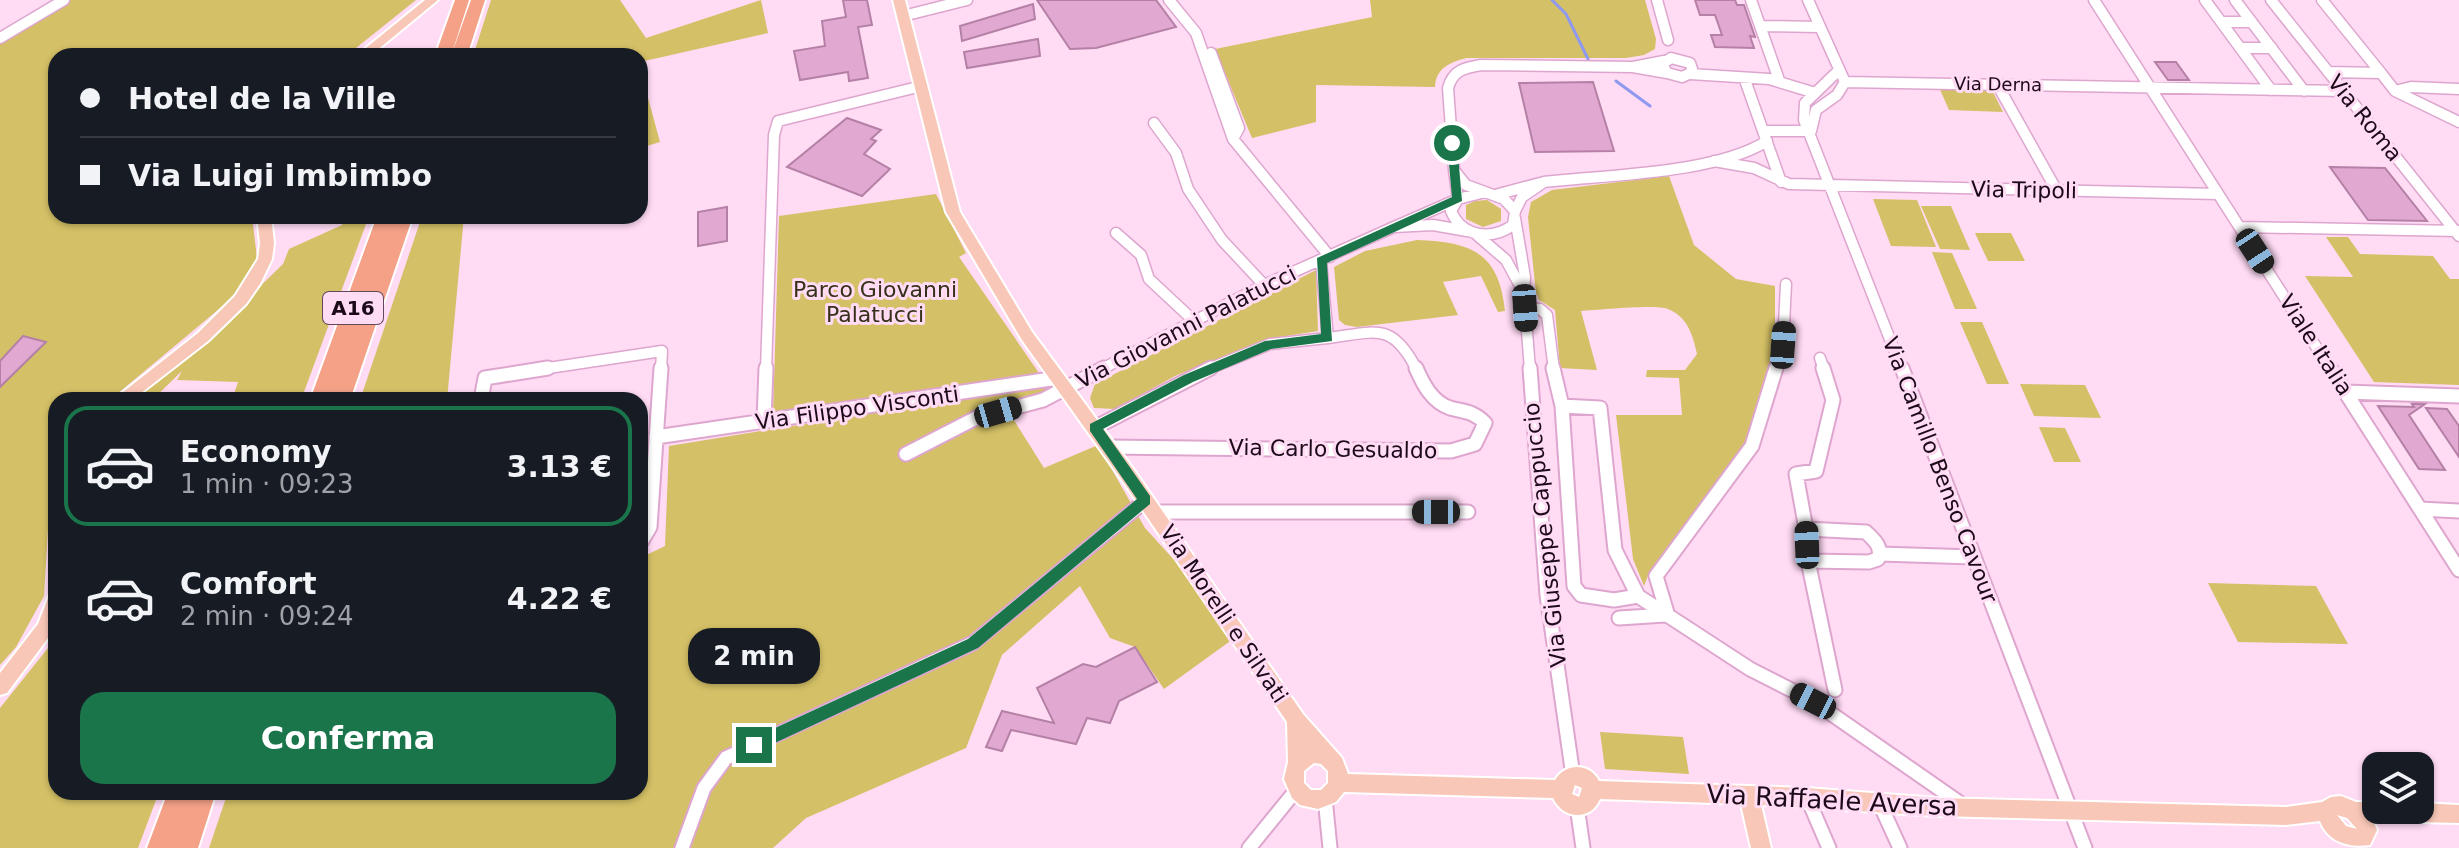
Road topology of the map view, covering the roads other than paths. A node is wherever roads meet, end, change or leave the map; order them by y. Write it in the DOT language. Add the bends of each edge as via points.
graph roads {
  1 [pos="64,0"];
  2 [pos="432,0"];
  3 [pos="462,0"];
  4 [pos="478,0"];
  5 [pos="899,0"];
  6 [pos="967,0"];
  7 [pos="1169,0"];
  8 [pos="1657,0"];
  9 [pos="1751,0"];
  10 [pos="1808,0"];
  11 [pos="2094,0"];
  12 [pos="2205,0"];
  13 [pos="2235,0"];
  14 [pos="2271,0"];
  15 [pos="2322,0"];
  16 [pos="903,16"];
  17 [pos="2221,22"];
  18 [pos="2252,22"];
  19 [pos="1761,26"];
  20 [pos="1819,27"];
  21 [pos="0,38"];
  22 [pos="1668,40"];
  23 [pos="372,48"];
  24 [pos="446,48"];
  25 [pos="462,48"];
  26 [pos="2240,48"];
  27 [pos="2272,48"];
  28 [pos="1209,50"];
  29 [pos="1681,59"];
  30 [pos="1665,60"];
  31 [pos="1633,67"];
  32 [pos="1838,71"];
  33 [pos="2328,72"];
  34 [pos="1667,73"];
  35 [pos="2381,73"];
  36 [pos="1690,74"];
  37 [pos="1745,80"];
  38 [pos="1779,80"];
  39 [pos="1845,82"];
  40 [pos="1997,84"];
  41 [pos="922,86"];
  42 [pos="2150,88"];
  43 [pos="2459,89"];
  44 [pos="2271,90"];
  45 [pos="2304,91"];
  46 [pos="2344,91"];
  47 [pos="2395,91"];
  48 [pos="1814,96"];
  49 [pos="1834,96"];
  50 [pos="2459,122"];
  51 [pos="1154,123"];
  52 [pos="1811,131"];
  53 [pos="1766,136"];
  54 [pos="1233,139"];
  55 [pos="1750,153"];
  56 [pos="1714,161"];
  57 [pos="1754,168"];
  58 [pos="1454,170"];
  59 [pos="1544,182"];
  60 [pos="1781,182"];
  61 [pos="1830,185"];
  62 [pos="2057,191"];
  63 [pos="1490,194"];
  64 [pos="2218,194"];
  65 [pos="1458,199"];
  66 [pos="1515,214"];
  67 [pos="264,224"];
  68 [pos="383,224"];
  69 [pos="401,224"];
  70 [pos="1394,227"];
  71 [pos="2240,227"];
  72 [pos="2458,232"];
  73 [pos="1116,233"];
  74 [pos="1472,233"];
  75 [pos="1326,259"];
  76 [pos="1786,284"];
  77 [pos="1264,285"];
  78 [pos="1524,293"];
  79 [pos="1525,308"];
  80 [pos="1193,320"];
  81 [pos="1328,338"];
  82 [pos="1820,358"];
  83 [pos="1061,383"];
  84 [pos="131,392"];
  85 [pos="323,392"];
  86 [pos="343,392"];
  87 [pos="482,392"];
  88 [pos="2346,392"];
  89 [pos="2459,396"];
  90 [pos="1562,406"];
  91 [pos="764,421"];
  92 [pos="1094,428"];
  93 [pos="656,437"];
  94 [pos="1108,447"];
  95 [pos="906,454"];
  96 [pos="1150,506"];
  97 [pos="2420,509"];
  98 [pos="2459,511"];
  99 [pos="1468,512"];
  100 [pos="1806,529"];
  101 [pos="648,530"];
  102 [pos="1880,554"];
  103 [pos="1973,557"];
  104 [pos="1808,561"];
  105 [pos="2459,570"];
  106 [pos="1638,596"];
  107 [pos="1668,616"];
  108 [pos="1619,618"];
  109 [pos="48,620"];
  110 [pos="0,687"];
  111 [pos="1835,690"];
  112 [pos="1296,720"];
  113 [pos="1330,760"];
  114 [pos="1298,762"];
  115 [pos="1567,782"];
  116 [pos="1297,789"];
  117 [pos="1593,790"];
  118 [pos="1332,791"];
  119 [pos="1749,796"];
  120 [pos="1807,797"];
  121 [pos="177,800"];
  122 [pos="201,800"];
  123 [pos="1879,802"];
  124 [pos="1577,806"];
  125 [pos="1967,808"];
  126 [pos="2070,808"];
  127 [pos="2434,813"];
  128 [pos="2459,814"];
  129 [pos="2352,830"];
  130 [pos="160,848"];
  131 [pos="185,848"];
  132 [pos="682,848"];
  133 [pos="1249,848"];
  134 [pos="1330,848"];
  135 [pos="1583,848"];
  136 [pos="1761,848"];
  137 [pos="1829,848"];
  138 [pos="1900,848"];
  139 [pos="2085,848"];
  1 -- 21 [label="street"];
  2 -- 23 [label="main road"];
  3 -- 24 [label="highway"];
  4 -- 25 [label="highway"];
  5 -- 16 [label="main road, Via Morelli e Silvati"];
  6 -- 16 [label="street"];
  7 -- 54 [label="street" via="1196,33"];
  8 -- 22 [label="street"];
  9 -- 19 [label="street"];
  10 -- 20 [label="street"];
  11 -- 42 [label="street, Viale Italia"];
  12 -- 17 [label="street"];
  13 -- 18 [label="street"];
  14 -- 33 [label="street, Via Roma"];
  15 -- 35 [label="street"];
  16 -- 41 [label="main road, Via Morelli e Silvati"];
  17 -- 18 [label="street"];
  17 -- 26 [label="street"];
  18 -- 27 [label="street"];
  19 -- 20 [label="street"];
  19 -- 38 [label="street"];
  20 -- 32 [label="street"];
  22 -- 29 [label="street"];
  22 -- 30 [label="street"];
  26 -- 27 [label="street"];
  26 -- 44 [label="street"];
  27 -- 45 [label="street"];
  28 -- 54 [label="street" via="1239,128"];
  29 -- 30 [label="street"];
  29 -- 36 [label="street" via="1692,66"];
  30 -- 31 [label="street"];
  30 -- 34 [label="street" via="1662,67"];
  31 -- 34 [label="street"];
  31 -- 58 [label="street" via="1462,68 1448,88"];
  32 -- 39 [label="street"];
  32 -- 48 [label="street"];
  33 -- 35 [label="street"];
  33 -- 46 [label="street, Via Roma"];
  34 -- 36 [label="street"];
  35 -- 47 [label="street"];
  36 -- 37 [label="street"];
  37 -- 38 [label="street"];
  37 -- 53 [label="street"];
  38 -- 48 [label="street" via="1798,84"];
  39 -- 40 [label="street, Via Derna"];
  39 -- 49 [label="street"];
  40 -- 42 [label="street, Via Derna"];
  40 -- 62 [label="street"];
  41 -- 83 [label="main road, Via Morelli e Silvati" via="953,212"];
  41 -- 91 [label="street" via="778,121"];
  42 -- 44 [label="street, Via Derna"];
  42 -- 64 [label="street, Viale Italia"];
  43 -- 47 [label="street"];
  44 -- 45 [label="street, Via Derna"];
  45 -- 46 [label="street, Via Derna"];
  46 -- 72 [label="street, Via Roma"];
  47 -- 50 [label="street"];
  48 -- 49 [label="street"];
  48 -- 49 [label="street"];
  48 -- 52 [label="street, Via Camillo Benso Cavour" via="1802,109"];
  51 -- 77 [label="street" via="1222,240"];
  52 -- 53 [label="street"];
  52 -- 61 [label="street, Via Camillo Benso Cavour"];
  53 -- 55 [label="street"];
  53 -- 60 [label="street"];
  54 -- 75 [label="street"];
  55 -- 56 [label="street"];
  55 -- 57 [label="street" via="1767,163"];
  56 -- 57 [label="street"];
  56 -- 59 [label="street"];
  57 -- 60 [label="street"];
  58 -- 63 [label="street" via="1466,185"];
  58 -- 65 [label="street"];
  59 -- 63 [label="street"];
  59 -- 66 [label="street" via="1522,197"];
  60 -- 61 [label="street"];
  61 -- 62 [label="street, Via Tripoli"];
  61 -- 103 [label="street, Via Camillo Benso Cavour"];
  62 -- 64 [label="street, Via Tripoli"];
  63 -- 65 [label="street"];
  63 -- 66 [label="street" via="1511,204"];
  64 -- 71 [label="street, Viale Italia"];
  65 -- 70 [label="street, Via Giovanni Palatucci"];
  65 -- 74 [label="street" via="1453,219"];
  66 -- 74 [label="street" via="1513,225 1498,234"];
  66 -- 78 [label="street, Via Giuseppe Cappuccio"];
  67 -- 84 [label="main road" via="266,257 251,287 213,327"];
  68 -- 85 [label="highway, A16"];
  69 -- 86 [label="highway, A16"];
  70 -- 74 [label="street, Via Giovanni Palatucci" via="1433,225"];
  70 -- 75 [label="street, Via Giovanni Palatucci"];
  71 -- 72 [label="street"];
  71 -- 88 [label="street, Viale Italia"];
  73 -- 80 [label="street" via="1141,255 1149,279"];
  74 -- 78 [label="street, Via Giuseppe Cappuccio" via="1513,265"];
  75 -- 77 [label="street, Via Giovanni Palatucci"];
  75 -- 81 [label="street"];
  76 -- 107 [label="street" via="1783,345 1752,446 1656,576"];
  77 -- 80 [label="street, Via Giovanni Palatucci"];
  78 -- 79 [label="street, Via Giuseppe Cappuccio"];
  79 -- 90 [label="street" via="1547,315 1551,364"];
  79 -- 115 [label="street, Via Giuseppe Cappuccio"];
  80 -- 83 [label="street, Via Giovanni Palatucci"];
  81 -- 92 [label="street, Via Carlo Gesualdo" via="1270,344 1188,378"];
  81 -- 94 [label="street, Via Carlo Gesualdo" via="1387,333 1400,339 1423,387 1442,405 1473,410 1485,423 1475,444 1451,451"];
  82 -- 100 [label="street" via="1833,400 1816,471 1796,474"];
  83 -- 91 [label="street, Via Filippo Visconti"];
  83 -- 92 [label="main road, Via Morelli e Silvati"];
  83 -- 95 [label="street, Via Giovanni Palatucci" via="1043,400 976,418"];
  87 -- 93 [label="street" via="485,378 662,351"];
  88 -- 89 [label="street"];
  88 -- 97 [label="street, Viale Italia"];
  90 -- 106 [label="street" via="1600,408 1615,550"];
  90 -- 106 [label="street" via="1574,586 1581,595 1614,600"];
  91 -- 93 [label="street, Via Filippo Visconti"];
  92 -- 94 [label="main road, Via Morelli e Silvati"];
  93 -- 101 [label="street"];
  94 -- 96 [label="main road, Via Morelli e Silvati"];
  96 -- 99 [label="street"];
  96 -- 112 [label="main road, Via Morelli e Silvati"];
  96 -- 132 [label="street" via="973,643 726,758 704,788"];
  97 -- 98 [label="street"];
  97 -- 105 [label="street, Viale Italia"];
  100 -- 102 [label="street" via="1866,532"];
  100 -- 104 [label="street"];
  102 -- 103 [label="street"];
  102 -- 104 [label="street" via="1869,562"];
  103 -- 126 [label="street, Via Camillo Benso Cavour"];
  104 -- 111 [label="street"];
  106 -- 107 [label="street"];
  107 -- 108 [label="street"];
  107 -- 125 [label="street" via="1750,669 1813,701"];
  109 -- 110 [label="main road"];
  112 -- 113 [label="main road, Via Morelli e Silvati"];
  112 -- 114 [label="main road, Via Morelli e Silvati"];
  113 -- 114 [label="main road" via="1310,755"];
  113 -- 118 [label="main road" via="1338,770"];
  114 -- 116 [label="main road" via="1292,776"];
  115 -- 117 [label="main road" via="1586,780"];
  115 -- 118 [label="main road"];
  115 -- 124 [label="main road" via="1564,798"];
  116 -- 118 [label="main road" via="1309,798"];
  116 -- 133 [label="street"];
  117 -- 119 [label="main road, Via Raffaele Aversa"];
  117 -- 124 [label="main road" via="1588,804"];
  118 -- 134 [label="street"];
  119 -- 120 [label="main road, Via Raffaele Aversa"];
  119 -- 136 [label="main road"];
  120 -- 123 [label="main road, Via Raffaele Aversa"];
  120 -- 137 [label="street"];
  121 -- 130 [label="highway"];
  122 -- 131 [label="highway"];
  123 -- 125 [label="main road, Via Raffaele Aversa"];
  123 -- 138 [label="street"];
  124 -- 135 [label="street"];
  125 -- 126 [label="main road, Via Raffaele Aversa"];
  126 -- 129 [label="main road, Via Raffaele Aversa" via="2286,816"];
  126 -- 139 [label="street, Via Camillo Benso Cavour"];
  127 -- 128 [label="main road"];
}
